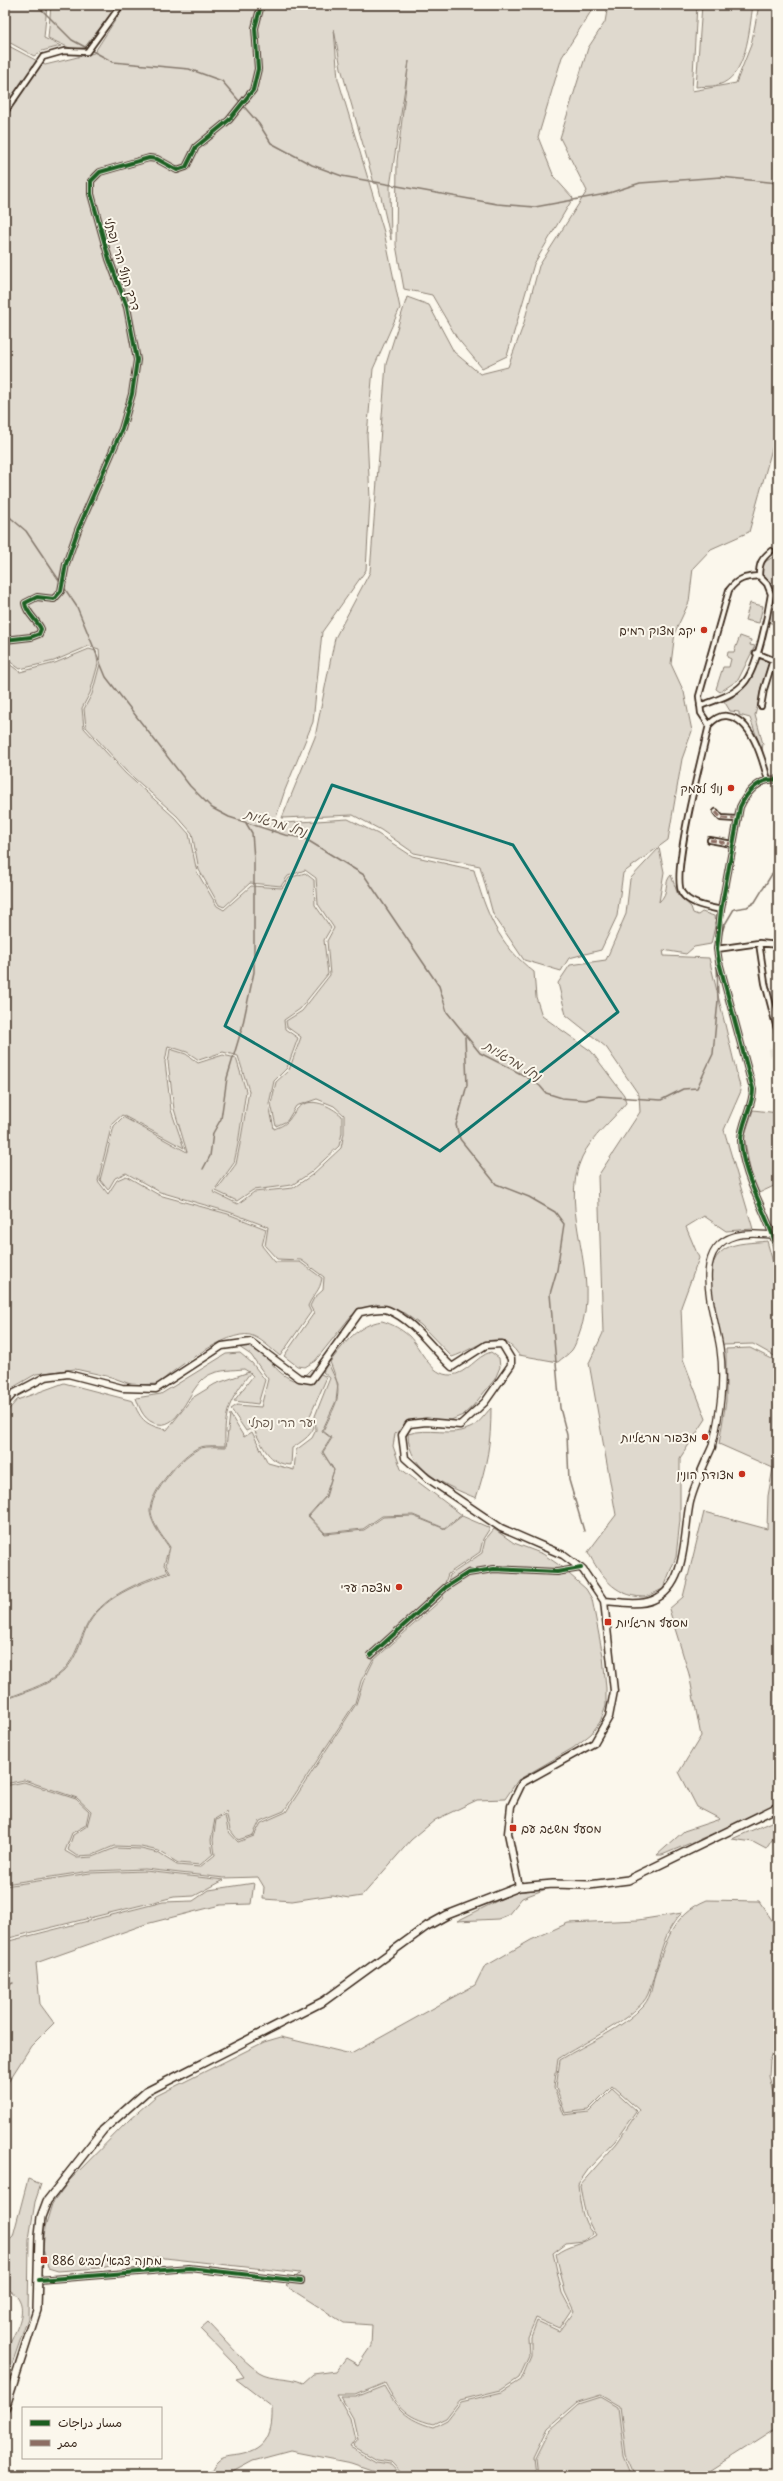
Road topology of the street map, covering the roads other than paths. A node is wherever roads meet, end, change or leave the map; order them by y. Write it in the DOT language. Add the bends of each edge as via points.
graph roads {
  1 [pos="121,5"];
  2 [pos="261,5"];
  3 [pos="5,112"];
  4 [pos="771,551"];
  5 [pos="758,576"];
  6 [pos="5,640"];
  7 [pos="756,653"];
  8 [pos="700,706"];
  9 [pos="761,706"];
  10 [pos="709,725"];
  11 [pos="768,780"];
  12 [pos="778,780"];
  13 [pos="716,812"];
  14 [pos="736,818"];
  15 [pos="710,840"];
  16 [pos="732,844"];
  17 [pos="721,910"];
  18 [pos="759,943"];
  19 [pos="778,945"];
  20 [pos="717,949"];
  21 [pos="778,1032"];
  22 [pos="776,1235"];
  23 [pos="778,1252"];
  24 [pos="5,1403"];
  25 [pos="712,1447"];
  26 [pos="581,1568"];
  27 [pos="604,1601"];
  28 [pos="371,1655"];
  29 [pos="778,1807"];
  30 [pos="519,1887"];
  31 [pos="39,2280"];
  32 [pos="302,2281"];
  33 [pos="5,2409"];
  1 -- 3 [label="street" via="87,52 64,51 43,57"];
  2 -- 6 [label="street, דרך הנוף הרי נפתלי" via="255,28 258,69 253,90 229,120 196,147 186,167 177,170 149,158 100,172 91,181 91,194 131,322 137,353 135,378 122,429 73,543 61,591 54,599 37,597 24,603 25,608 39,624 39,634"];
  4 -- 5 [label="street" via="758,565"];
  5 -- 7 [label="street" via="767,584 771,594"];
  5 -- 8 [label="street" via="744,577 736,581 729,590 698,696"];
  7 -- 8 [label="street" via="752,671 744,683 732,693"];
  7 -- 9 [label="street" via="773,660"];
  8 -- 10 [label="street" via="701,713"];
  10 -- 11 [label="street" via="713,720 726,715 742,721 763,759"];
  10 -- 17 [label="street" via="678,884 691,902"];
  11 -- 12 [label="street"];
  11 -- 14 [label="street" via="756,786 744,797"];
  13 -- 14 [label="street" via="721,818"];
  14 -- 16 [label="street"];
  15 -- 16 [label="street"];
  16 -- 17 [label="street"];
  17 -- 20 [label="street"];
  18 -- 19 [label="street"];
  18 -- 20 [label="street"];
  18 -- 21 [label="street" via="765,983"];
  20 -- 22 [label="street" via="753,1089 751,1107 743,1129 742,1146 749,1174"];
  22 -- 23 [label="street"];
  22 -- 25 [label="street" via="749,1234 731,1237 719,1246 712,1260 706,1284 720,1348 722,1394"];
  24 -- 26 [label="main road" via="13,1394 45,1377 68,1374 122,1388 156,1389 222,1346 251,1342 299,1378 310,1380 360,1312 387,1309 421,1332 432,1349 452,1367 486,1345 502,1344 511,1359 511,1364 485,1402 460,1425 426,1422 409,1424 402,1435 405,1458 427,1478 501,1528 563,1555"];
  25 -- 27 [label="main road" via="690,1501 680,1561 669,1588 651,1601"];
  26 -- 27 [label="main road"];
  26 -- 28 [label="street" via="557,1572 494,1569 468,1573 446,1587"];
  27 -- 30 [label="main road" via="614,1691 609,1717 594,1743 522,1783 511,1806 508,1833"];
  29 -- 30 [label="main road" via="628,1880 589,1885 552,1884"];
  30 -- 31 [label="main road" via="447,1915 427,1926 324,2001 146,2092 103,2130 47,2201 40,2223"];
  31 -- 32 [label="street" via="189,2268"];
  31 -- 33 [label="main road" via="37,2310"];
}
